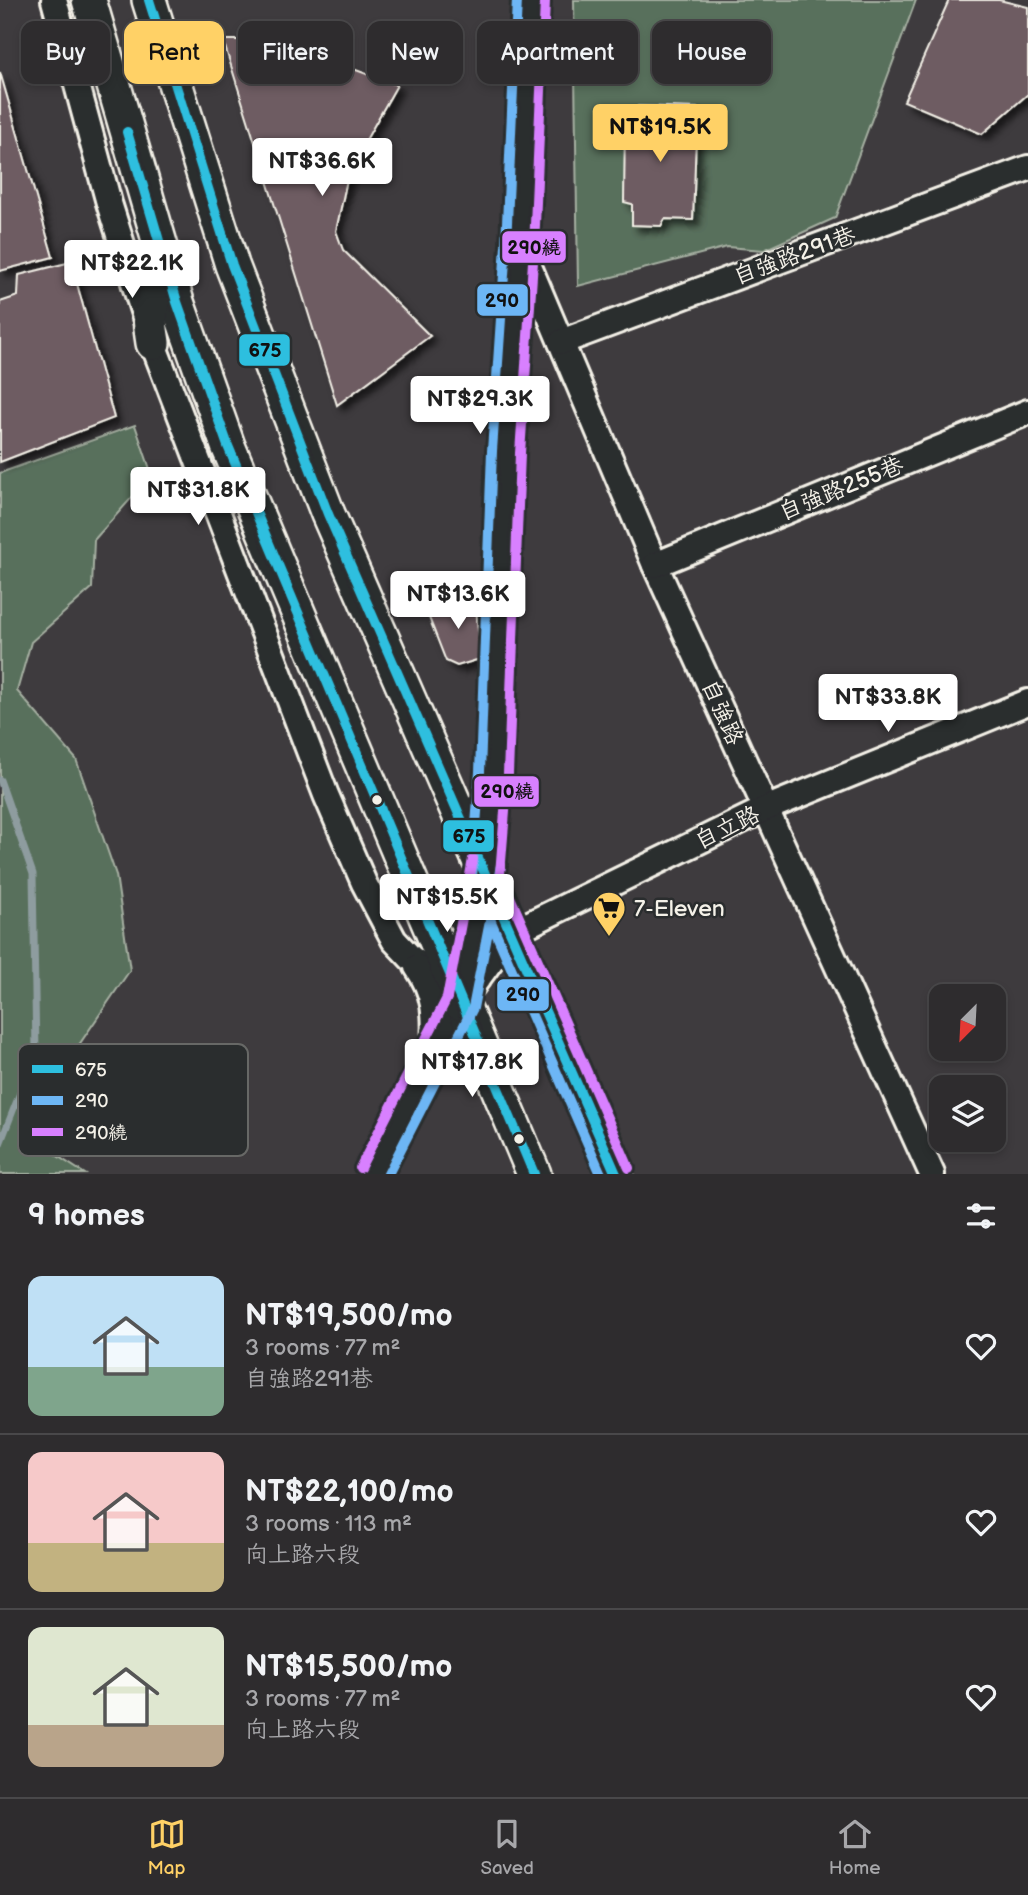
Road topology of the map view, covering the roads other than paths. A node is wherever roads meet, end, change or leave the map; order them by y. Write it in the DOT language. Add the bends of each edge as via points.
graph roads {
  1 [pos="54,0"];
  2 [pos="89,0"];
  3 [pos="149,0"];
  4 [pos="531,0"];
  5 [pos="1028,168"];
  6 [pos="520,246"];
  7 [pos="161,249"];
  8 [pos="124,251"];
  9 [pos="156,292"];
  10 [pos="183,320"];
  11 [pos="561,342"];
  12 [pos="153,343"];
  13 [pos="1028,412"];
  14 [pos="655,565"];
  15 [pos="1028,702"];
  16 [pos="765,808"];
  17 [pos="486,876"];
  18 [pos="511,933"];
  19 [pos="411,958"];
  20 [pos="458,997"];
  21 [pos="433,1058"];
  22 [pos="372,1174"];
  23 [pos="534,1174"];
  24 [pos="616,1174"];
  25 [pos="932,1174"];
  1 -- 8 [label="street"];
  2 -- 7 [label="main road"];
  3 -- 17 [label="main road" via="232,265 328,514"];
  4 -- 6 [label="main road, 自強路"];
  5 -- 11 [label="street, 自強路291巷"];
  6 -- 11 [label="street, 自強路"];
  6 -- 17 [label="main road, 自強路"];
  7 -- 9 [label="main road" via="155,261"];
  7 -- 10 [label="main road"];
  8 -- 9 [label="street" via="139,276"];
  8 -- 12 [label="street"];
  9 -- 10 [label="street" via="167,297"];
  9 -- 12 [label="main road" via="151,314"];
  10 -- 20 [label="main road" via="228,446"];
  11 -- 14 [label="street, 自強路"];
  12 -- 19 [label="street" via="326,795 364,883 394,940"];
  13 -- 14 [label="street, 自強路255巷"];
  14 -- 16 [label="street, 自強路"];
  15 -- 16 [label="street, 自立路"];
  16 -- 18 [label="street, 自立路"];
  16 -- 25 [label="street, 自強路"];
  17 -- 18 [label="main road"];
  17 -- 20 [label="main road, 自強路"];
  18 -- 20 [label="street, 自立路"];
  18 -- 24 [label="main road"];
  19 -- 20 [label="street"];
  19 -- 21 [label="street" via="429,985 436,1013"];
  20 -- 21 [label="street, 自立路"];
  20 -- 23 [label="main road"];
  21 -- 22 [label="street, 自立路"];
}
